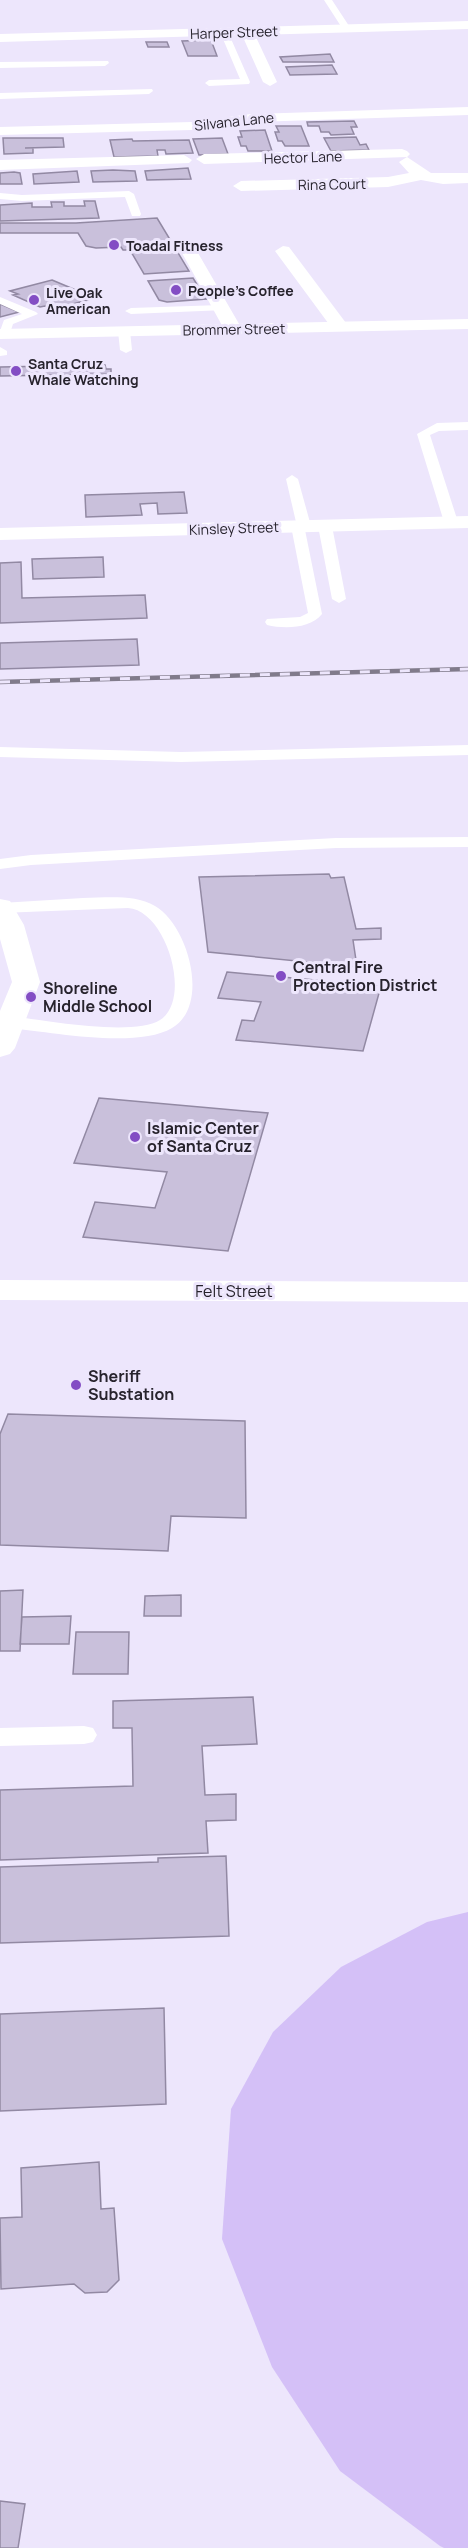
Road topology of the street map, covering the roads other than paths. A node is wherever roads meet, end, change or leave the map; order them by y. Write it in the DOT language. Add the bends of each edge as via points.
graph roads {
  1 [pos="328,0"];
  2 [pos="468,25"];
  3 [pos="347,29"];
  4 [pos="247,31"];
  5 [pos="224,32"];
  6 [pos="0,38"];
  7 [pos="105,63"];
  8 [pos="0,65"];
  9 [pos="270,82"];
  10 [pos="210,83"];
  11 [pos="149,91"];
  12 [pos="0,96"];
  13 [pos="468,111"];
  14 [pos="381,113"];
  15 [pos="0,131"];
  16 [pos="397,144"];
  17 [pos="204,159"];
  18 [pos="184,160"];
  19 [pos="0,165"];
  20 [pos="422,175"];
  21 [pos="468,178"];
  22 [pos="241,186"];
  23 [pos="0,196"];
  24 [pos="136,214"];
  25 [pos="284,250"];
  26 [pos="190,253"];
  27 [pos="0,300"];
  28 [pos="221,308"];
  29 [pos="131,311"];
  30 [pos="468,324"];
  31 [pos="340,327"];
  32 [pos="233,329"];
  33 [pos="124,331"];
  34 [pos="2,333"];
  35 [pos="126,350"];
  36 [pos="468,426"];
  37 [pos="292,479"];
  38 [pos="460,522"];
  39 [pos="301,526"];
  40 [pos="325,526"];
  41 [pos="0,534"];
  42 [pos="339,599"];
  43 [pos="272,622"];
  44 [pos="468,750"];
  45 [pos="0,752"];
  46 [pos="468,842"];
  47 [pos="0,864"];
  48 [pos="0,908"];
  49 [pos="10,1022"];
  50 [pos="0,1048"];
  51 [pos="0,1290"];
  52 [pos="468,1292"];
  53 [pos="84,1735"];
  54 [pos="0,1737"];
  1 -- 3 [label="lane"];
  2 -- 3 [label="street, Harper Street"];
  3 -- 4 [label="street, Harper Street"];
  4 -- 5 [label="street, Harper Street"];
  4 -- 9 [label="street"];
  5 -- 6 [label="street, Harper Street"];
  5 -- 10 [label="lane" via="246,82"];
  7 -- 8 [label="lane"];
  11 -- 12 [label="lane"];
  13 -- 14 [label="street, Silvana Lane"];
  14 -- 15 [label="street, Silvana Lane" via="268,116 192,126"];
  14 -- 16 [label="street"];
  16 -- 17 [label="street, Hector Lane"];
  16 -- 20 [label="street" via="412,170"];
  18 -- 19 [label="street"];
  20 -- 21 [label="street, Rina Court"];
  20 -- 22 [label="street, Rina Court" via="388,182"];
  23 -- 24 [label="lane" via="129,194"];
  25 -- 31 [label="street"];
  26 -- 28 [label="street"];
  27 -- 34 [label="lane" via="32,314"];
  28 -- 29 [label="lane"];
  28 -- 32 [label="street"];
  30 -- 31 [label="street, Brommer Street"];
  31 -- 32 [label="street, Brommer Street"];
  32 -- 33 [label="street, Brommer Street"];
  33 -- 34 [label="street, Brommer Street"];
  33 -- 35 [label="lane"];
  36 -- 38 [label="lane" via="437,427 423,434"];
  37 -- 39 [label="lane"];
  38 -- 40 [label="street, Kinsley Street"];
  39 -- 40 [label="street, Kinsley Street"];
  39 -- 41 [label="street, Kinsley Street"];
  39 -- 43 [label="lane" via="315,614 300,621"];
  40 -- 42 [label="lane"];
  44 -- 45 [label="lane" via="182,757"];
  46 -- 47 [label="lane" via="336,843"];
  48 -- 49 [label="street" via="10,926 26,982"];
  48 -- 49 [label="lane" via="96,903 139,904 152,909 179,953 185,991 178,1016 167,1025 149,1030 95,1031"];
  49 -- 50 [label="street"];
  51 -- 52 [label="street, Felt Street"];
  53 -- 54 [label="lane"];
}
